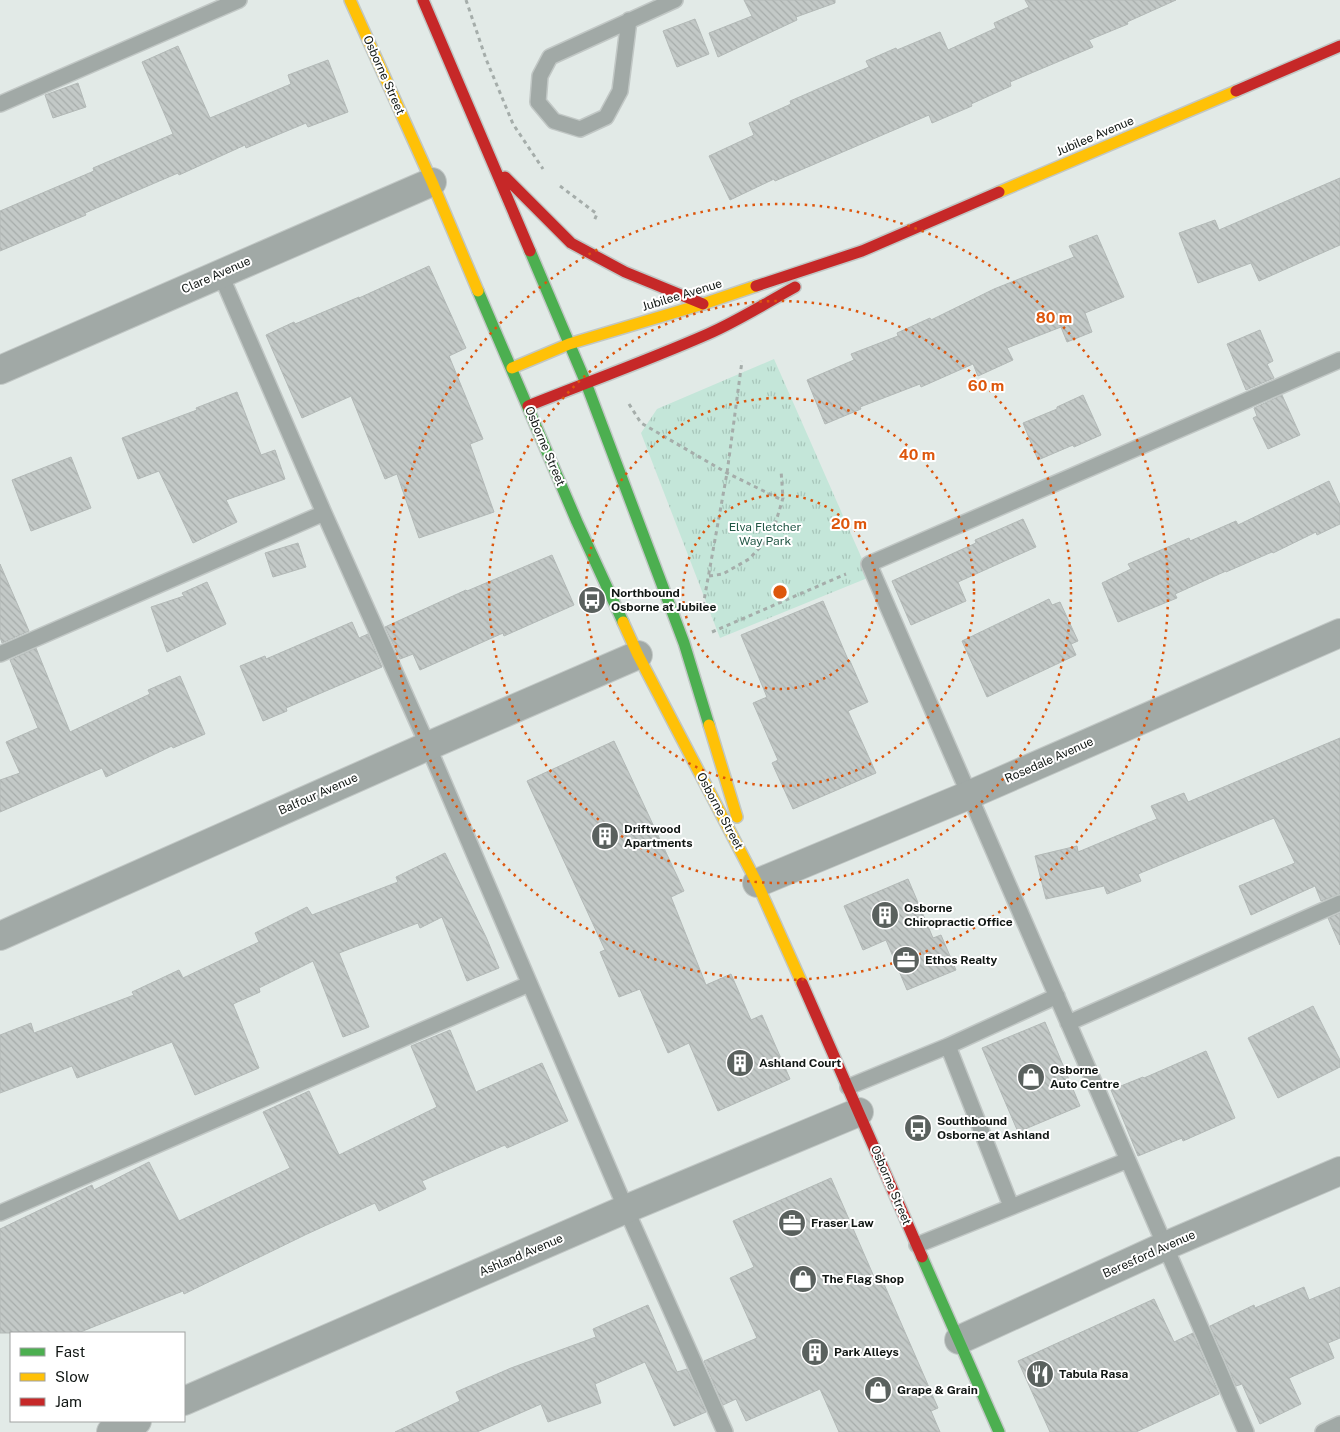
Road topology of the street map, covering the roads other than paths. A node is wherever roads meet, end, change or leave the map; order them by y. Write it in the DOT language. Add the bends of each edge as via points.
graph roads {
  1 [pos="239,0"];
  2 [pos="350,0"];
  3 [pos="423,0"];
  4 [pos="437,0"];
  5 [pos="675,0"];
  6 [pos="629,20"];
  7 [pos="1340,46"];
  8 [pos="454,71"];
  9 [pos="0,104"];
  10 [pos="496,169"];
  11 [pos="432,182"];
  12 [pos="862,251"];
  13 [pos="220,273"];
  14 [pos="703,304"];
  15 [pos="570,344"];
  16 [pos="1340,360"];
  17 [pos="512,368"];
  18 [pos="0,370"];
  19 [pos="586,383"];
  20 [pos="528,406"];
  21 [pos="324,513"];
  22 [pos="1340,633"];
  23 [pos="0,654"];
  24 [pos="638,655"];
  25 [pos="428,746"];
  26 [pos="969,795"];
  27 [pos="757,884"];
  28 [pos="1340,904"];
  29 [pos="0,936"];
  30 [pos="529,984"];
  31 [pos="1057,996"];
  32 [pos="1068,1023"];
  33 [pos="948,1046"];
  34 [pos="848,1087"];
  35 [pos="859,1112"];
  36 [pos="1128,1160"];
  37 [pos="1340,1171"];
  38 [pos="1011,1206"];
  39 [pos="626,1209"];
  40 [pos="0,1213"];
  41 [pos="917,1245"];
  42 [pos="1165,1246"];
  43 [pos="959,1340"];
  44 [pos="185,1401"];
  45 [pos="135,1422"];
  46 [pos="1340,1424"];
  47 [pos="111,1432"];
  48 [pos="725,1432"];
  49 [pos="999,1432"];
  50 [pos="1246,1432"];
  51 [pos="1323,1432"];
  1 -- 9 [label="lane"];
  2 -- 11 [label="main road, Osborne Street"];
  3 -- 8 [label="main road, Osborne Street"];
  4 -- 8 [label="street, Osborne Street"];
  5 -- 6 [label="lane"];
  6 -- 6 [label="lane" via="550,57 540,76 538,102 554,121 580,129 606,117 620,91"];
  7 -- 12 [label="main road, Jubilee Avenue"];
  8 -- 10 [label="main road, Osborne Street"];
  10 -- 14 [label="main road" via="571,243 625,272"];
  10 -- 15 [label="main road, Osborne Street"];
  11 -- 13 [label="street, Clare Avenue"];
  11 -- 17 [label="main road, Osborne Street"];
  12 -- 14 [label="main road, Jubilee Avenue"];
  12 -- 19 [label="main road, Jubilee Avenue" via="710,333"];
  13 -- 18 [label="street, Clare Avenue"];
  13 -- 21 [label="lane"];
  14 -- 15 [label="main road, Jubilee Avenue"];
  15 -- 17 [label="main road, Jubilee Avenue"];
  15 -- 19 [label="main road, Osborne Street"];
  16 -- 26 [label="lane" via="869,564"];
  17 -- 20 [label="main road, Osborne Street"];
  19 -- 20 [label="main road, Jubilee Avenue"];
  19 -- 27 [label="main road, Osborne Street" via="684,644"];
  20 -- 24 [label="main road, Osborne Street"];
  21 -- 23 [label="lane"];
  21 -- 25 [label="lane"];
  22 -- 26 [label="street, Rosedale Avenue"];
  24 -- 25 [label="street, Balfour Avenue"];
  24 -- 27 [label="main road, Osborne Street"];
  25 -- 29 [label="street, Balfour Avenue"];
  25 -- 30 [label="lane"];
  26 -- 27 [label="street, Rosedale Avenue"];
  26 -- 31 [label="lane"];
  27 -- 34 [label="main road, Osborne Street"];
  28 -- 32 [label="lane"];
  30 -- 39 [label="lane"];
  30 -- 40 [label="lane"];
  31 -- 32 [label="lane"];
  31 -- 33 [label="lane"];
  32 -- 36 [label="lane"];
  33 -- 34 [label="lane"];
  33 -- 38 [label="lane"];
  34 -- 35 [label="main road, Osborne Street"];
  35 -- 39 [label="street, Ashland Avenue"];
  35 -- 41 [label="main road, Osborne Street"];
  36 -- 38 [label="lane"];
  36 -- 42 [label="lane"];
  37 -- 42 [label="street, Beresford Avenue"];
  38 -- 41 [label="lane"];
  39 -- 44 [label="street, Ashland Avenue"];
  39 -- 48 [label="lane"];
  41 -- 43 [label="main road, Osborne Street"];
  42 -- 43 [label="street, Beresford Avenue"];
  42 -- 50 [label="lane"];
  43 -- 49 [label="main road, Osborne Street"];
  45 -- 47 [label="street"];
  46 -- 51 [label="lane"];
}
